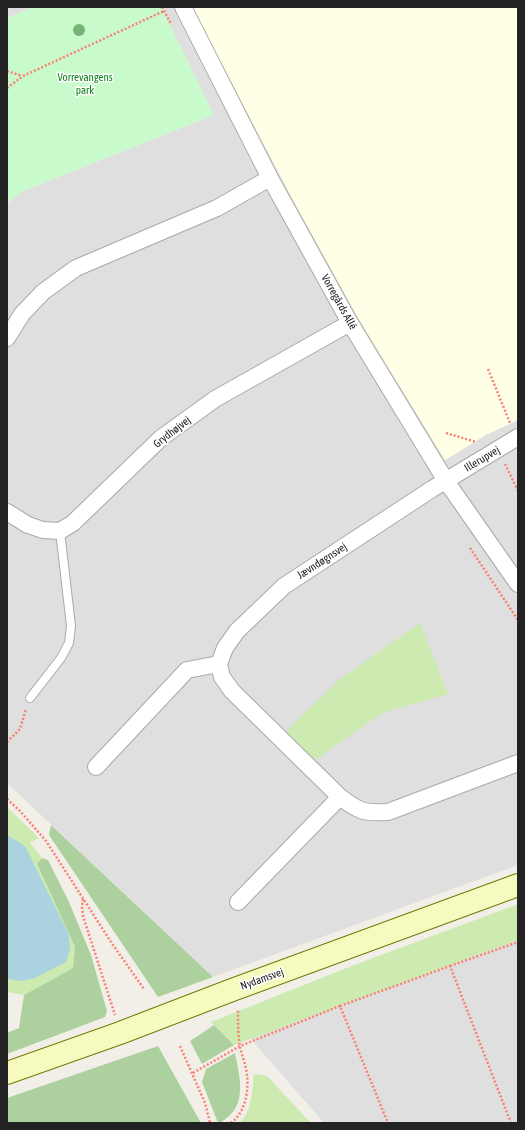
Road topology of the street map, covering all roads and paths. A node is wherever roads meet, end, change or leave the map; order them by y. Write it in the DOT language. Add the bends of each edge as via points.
graph roads {
  1 [pos="183,7"];
  2 [pos="164,11"];
  3 [pos="7,71"];
  4 [pos="23,76"];
  5 [pos="7,88"];
  6 [pos="270,178"];
  7 [pos="350,323"];
  8 [pos="7,338"];
  9 [pos="488,369"];
  10 [pos="446,433"];
  11 [pos="517,438"];
  12 [pos="497,449"];
  13 [pos="446,480"];
  14 [pos="518,491"];
  15 [pos="7,512"];
  16 [pos="60,531"];
  17 [pos="518,584"];
  18 [pos="219,664"];
  19 [pos="30,698"];
  20 [pos="7,742"];
  21 [pos="518,764"];
  22 [pos="96,767"];
  23 [pos="340,797"];
  24 [pos="7,799"];
  25 [pos="518,885"];
  26 [pos="83,899"];
  27 [pos="238,902"];
  28 [pos="518,942"];
  29 [pos="450,966"];
  30 [pos="144,989"];
  31 [pos="232,990"];
  32 [pos="340,1006"];
  33 [pos="120,1033"];
  34 [pos="180,1046"];
  35 [pos="240,1046"];
  36 [pos="7,1073"];
  37 [pos="193,1073"];
  38 [pos="210,1123"];
  39 [pos="231,1123"];
  40 [pos="388,1123"];
  41 [pos="511,1123"];
  1 -- 6 [label="street, Vorregårds Allé"];
  2 -- 4 [label="path"];
  3 -- 4 [label="path"];
  4 -- 5 [label="path"];
  6 -- 7 [label="street, Vorregårds Allé"];
  6 -- 8 [label="street" via="217,208 76,268 43,292 22,314"];
  7 -- 13 [label="street, Vorregårds Allé"];
  7 -- 16 [label="street, Grydhøjvej" via="215,399 161,438 73,523"];
  9 -- 11 [label="path"];
  10 -- 12 [label="path"];
  11 -- 12 [label="street, Illerupvej"];
  12 -- 13 [label="street, Illerupvej"];
  12 -- 14 [label="path"];
  13 -- 17 [label="street, Vorregårds Allé"];
  13 -- 18 [label="street, Jævndøgnsvej" via="284,586 237,631 225,648"];
  15 -- 16 [label="street" via="28,525"];
  16 -- 19 [label="lane" via="71,626 69,643 61,658"];
  18 -- 22 [label="street" via="186,670"];
  18 -- 23 [label="street" via="222,677 232,691"];
  19 -- 20 [label="path" via="20,729"];
  21 -- 23 [label="street" via="388,812 372,813 357,810"];
  23 -- 27 [label="street"];
  24 -- 26 [label="path" via="46,841"];
  25 -- 31 [label="street, Nydamsvej"];
  26 -- 30 [label="path"];
  26 -- 33 [label="path" via="83,916"];
  28 -- 29 [label="path"];
  29 -- 32 [label="path"];
  29 -- 41 [label="path"];
  31 -- 33 [label="street, Nydamsvej"];
  31 -- 35 [label="path" via="237,1005"];
  32 -- 35 [label="path"];
  32 -- 40 [label="path"];
  33 -- 36 [label="street, Nydamsvej"];
  34 -- 37 [label="path"];
  35 -- 37 [label="path"];
  35 -- 39 [label="path" via="247,1075 247,1088 245,1103"];
  37 -- 38 [label="path"];
}
